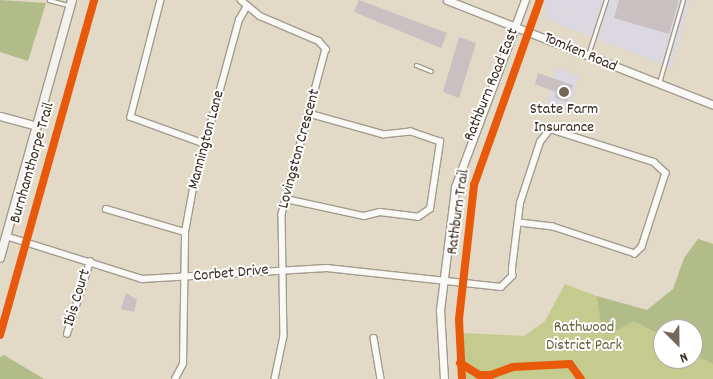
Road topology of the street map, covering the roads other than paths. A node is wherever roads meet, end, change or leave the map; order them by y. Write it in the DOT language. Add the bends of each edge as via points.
graph roads {
  1 [pos="49,0"];
  2 [pos="160,0"];
  3 [pos="241,0"];
  4 [pos="447,0"];
  5 [pos="525,0"];
  6 [pos="606,0"];
  7 [pos="682,0"];
  8 [pos="71,3"];
  9 [pos="247,6"];
  10 [pos="516,27"];
  11 [pos="588,57"];
  12 [pos="416,65"];
  13 [pos="431,71"];
  14 [pos="658,84"];
  15 [pos="713,105"];
  16 [pos="309,114"];
  17 [pos="0,116"];
  18 [pos="37,126"];
  19 [pos="205,144"];
  20 [pos="286,199"];
  21 [pos="106,209"];
  22 [pos="518,223"];
  23 [pos="185,232"];
  24 [pos="6,236"];
  25 [pos="0,258"];
  26 [pos="90,262"];
  27 [pos="282,270"];
  28 [pos="184,278"];
  29 [pos="444,278"];
  30 [pos="67,334"];
  31 [pos="374,338"];
  32 [pos="176,379"];
  33 [pos="275,379"];
  34 [pos="381,379"];
  35 [pos="444,379"];
  1 -- 8 [label="lane"];
  2 -- 19 [label="street" via="131,117"];
  3 -- 9 [label="street, Lovingston Crescent"];
  4 -- 10 [label="street, Tomken Road"];
  5 -- 10 [label="street, Rathburn Road East"];
  6 -- 11 [label="lane"];
  7 -- 14 [label="lane"];
  8 -- 18 [label="main road"];
  9 -- 16 [label="street, Lovingston Crescent" via="324,44 325,59"];
  9 -- 19 [label="street, Mannington Lane" via="239,20"];
  10 -- 11 [label="street, Tomken Road"];
  10 -- 29 [label="street, Rathburn Road East" via="459,171"];
  11 -- 14 [label="street, Tomken Road"];
  12 -- 13 [label="lane"];
  14 -- 15 [label="street, Tomken Road"];
  16 -- 20 [label="street, Lovingston Crescent"];
  16 -- 20 [label="street" via="384,135 411,132 440,142 430,209 418,217 380,212 364,216"];
  17 -- 18 [label="street"];
  18 -- 24 [label="main road"];
  19 -- 23 [label="street, Mannington Lane"];
  20 -- 27 [label="street, Lovingston Crescent"];
  21 -- 23 [label="street"];
  22 -- 22 [label="street" via="525,183 550,129 654,162 666,173 642,247 635,254 553,227"];
  22 -- 29 [label="street, Corbet Drive" via="510,282 501,287"];
  23 -- 28 [label="street, Mannington Lane"];
  24 -- 25 [label="main road"];
  24 -- 26 [label="street, Corbet Drive"];
  26 -- 28 [label="street, Corbet Drive" via="142,279"];
  26 -- 30 [label="street, Ibis Court"];
  27 -- 28 [label="street, Corbet Drive"];
  27 -- 29 [label="street, Corbet Drive" via="360,270"];
  27 -- 33 [label="street, Lovingston Crescent" via="284,336"];
  28 -- 32 [label="street, Mannington Lane" via="183,364"];
  29 -- 35 [label="street, Rathburn Road East" via="439,345"];
  31 -- 34 [label="street"];
}
